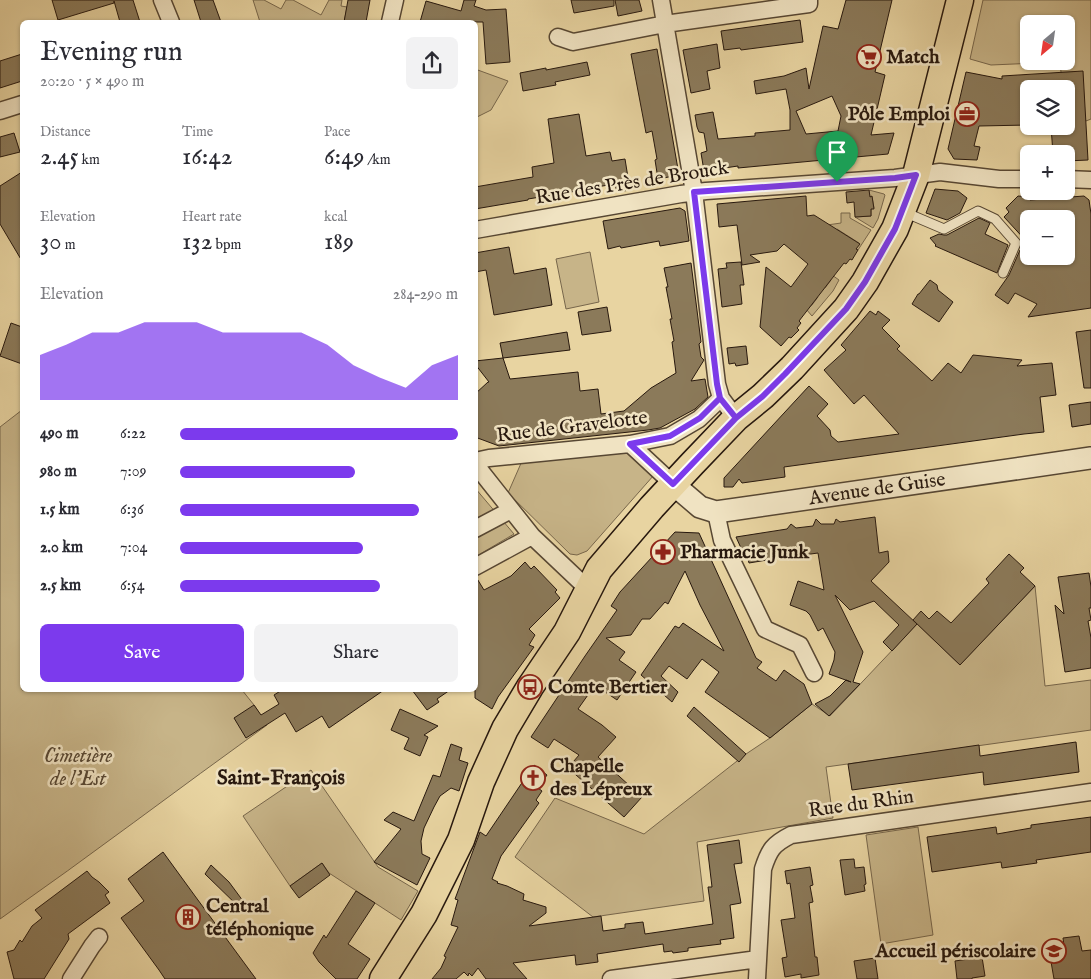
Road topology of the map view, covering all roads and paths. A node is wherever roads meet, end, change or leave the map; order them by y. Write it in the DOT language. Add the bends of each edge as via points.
graph roads {
  1 [pos="162,0"];
  2 [pos="395,0"];
  3 [pos="661,0"];
  4 [pos="809,0"];
  5 [pos="960,0"];
  6 [pos="170,20"];
  7 [pos="390,20"];
  8 [pos="665,24"];
  9 [pos="558,37"];
  10 [pos="20,105"];
  11 [pos="0,111"];
  12 [pos="916,175"];
  13 [pos="1020,179"];
  14 [pos="1075,180"];
  15 [pos="1091,180"];
  16 [pos="694,192"];
  17 [pos="902,211"];
  18 [pos="478,229"];
  19 [pos="1003,273"];
  20 [pos="728,408"];
  21 [pos="630,444"];
  22 [pos="1091,458"];
  23 [pos="478,461"];
  24 [pos="478,466"];
  25 [pos="673,484"];
  26 [pos="511,510"];
  27 [pos="716,512"];
  28 [pos="478,527"];
  29 [pos="532,536"];
  30 [pos="478,565"];
  31 [pos="589,590"];
  32 [pos="814,672"];
  33 [pos="1091,792"];
  34 [pos="99,937"];
  35 [pos="758,959"];
  36 [pos="71,979"];
  37 [pos="383,979"];
  38 [pos="611,979"];
  39 [pos="757,979"];
  1 -- 6 [label="street"];
  2 -- 7 [label="street"];
  3 -- 8 [label="street"];
  4 -- 8 [label="street" via="809,4"];
  5 -- 12 [label="main road"];
  8 -- 9 [label="street" via="573,42"];
  8 -- 16 [label="street"];
  10 -- 11 [label="street"];
  12 -- 13 [label="street, Rue des Près de Brouck" via="940,172"];
  12 -- 16 [label="street, Rue des Près de Brouck"];
  12 -- 17 [label="main road"];
  14 -- 15 [label="street"];
  16 -- 18 [label="street, Rue des Près de Brouck"];
  16 -- 20 [label="street" via="717,384"];
  17 -- 19 [label="lane" via="944,229 978,210 995,219 1016,243"];
  17 -- 20 [label="main road" via="865,282 846,309 767,392"];
  20 -- 21 [label="street, Rue de Gravelotte" via="700,418 670,436"];
  20 -- 25 [label="main road"];
  21 -- 23 [label="street, Rue de Gravelotte"];
  21 -- 25 [label="street"];
  22 -- 27 [label="street, Avenue de Guise"];
  24 -- 26 [label="street"];
  25 -- 27 [label="street" via="700,507"];
  25 -- 31 [label="main road" via="599,569"];
  26 -- 28 [label="street"];
  26 -- 29 [label="street"];
  27 -- 32 [label="street" via="722,540 765,629 800,645"];
  29 -- 30 [label="street"];
  29 -- 31 [label="street"];
  31 -- 37 [label="main road" via="567,632 505,729 481,782 461,840 424,914"];
  33 -- 35 [label="street, Rue du Rhin" via="791,835 778,842 767,855 763,869"];
  34 -- 36 [label="street"];
  35 -- 38 [label="street"];
  35 -- 39 [label="street, Rue du Rhin"];
}
